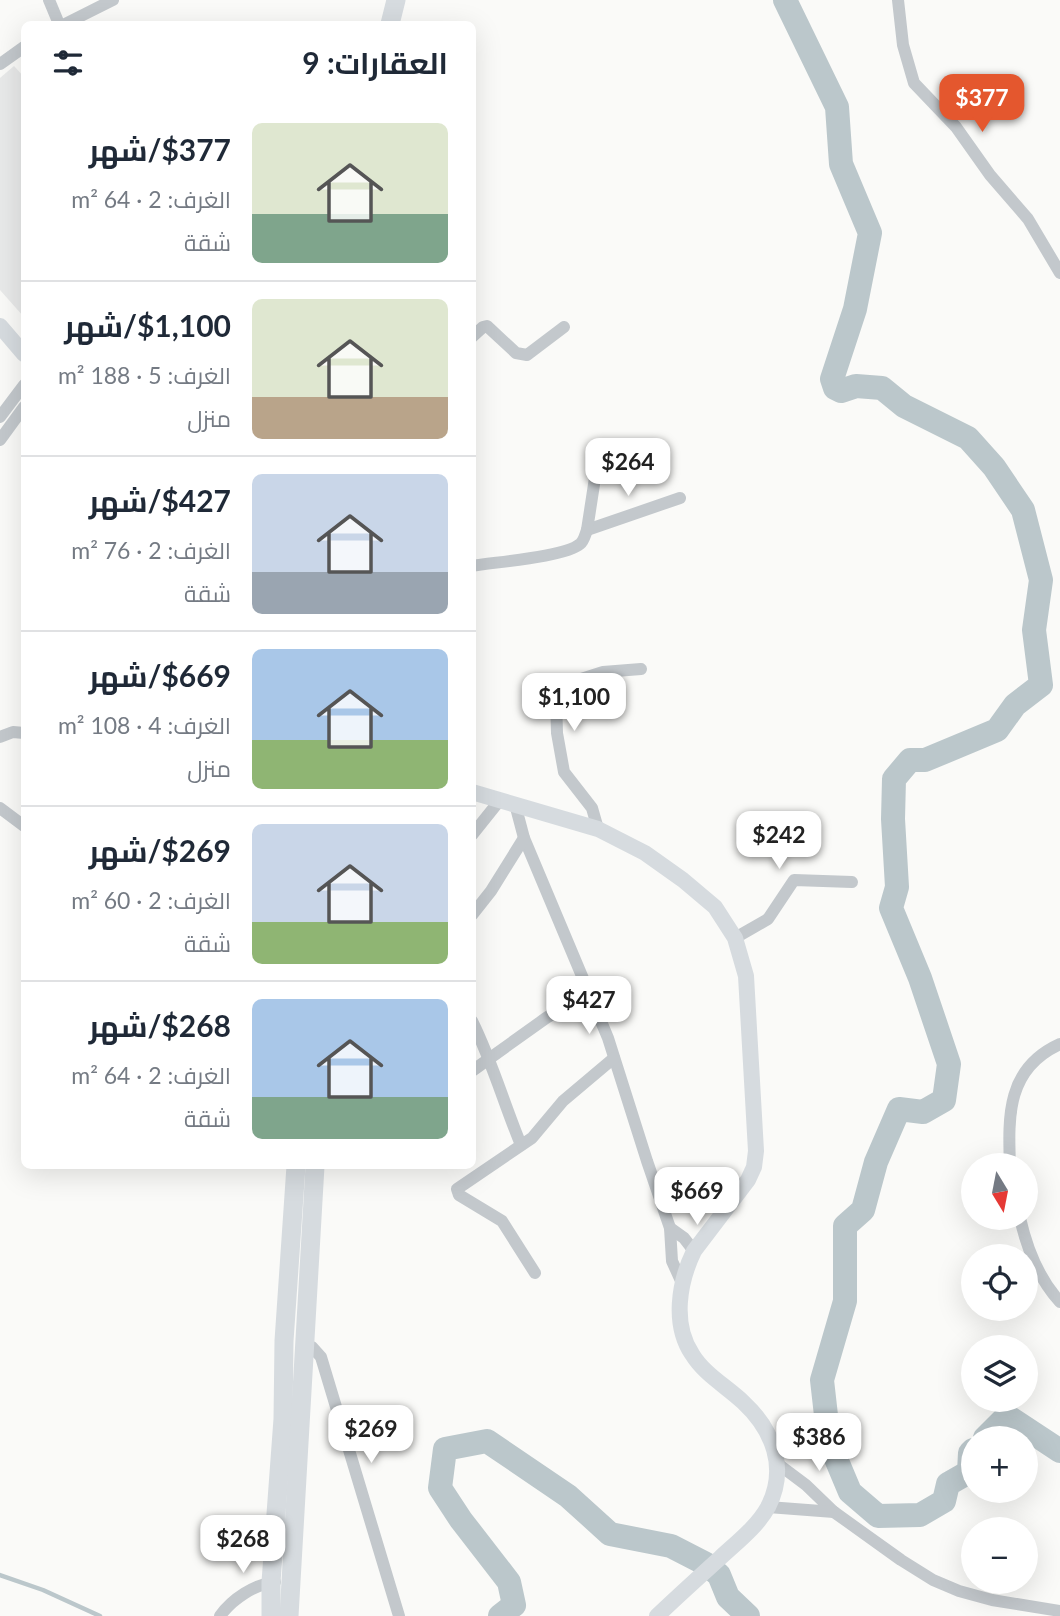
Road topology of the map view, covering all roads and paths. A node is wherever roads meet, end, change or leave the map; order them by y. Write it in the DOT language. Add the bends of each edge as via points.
graph roads {
  1 [pos="49,0"];
  2 [pos="113,0"];
  3 [pos="396,0"];
  4 [pos="898,0"];
  5 [pos="58,21"];
  6 [pos="71,21"];
  7 [pos="391,21"];
  8 [pos="21,51"];
  9 [pos="0,64"];
  10 [pos="1060,272"];
  11 [pos="0,326"];
  12 [pos="564,327"];
  13 [pos="476,333"];
  14 [pos="21,350"];
  15 [pos="21,389"];
  16 [pos="21,411"];
  17 [pos="0,417"];
  18 [pos="0,440"];
  19 [pos="651,450"];
  20 [pos="680,498"];
  21 [pos="587,530"];
  22 [pos="476,565"];
  23 [pos="641,669"];
  24 [pos="21,732"];
  25 [pos="0,737"];
  26 [pos="476,793"];
  27 [pos="508,802"];
  28 [pos="0,808"];
  29 [pos="21,824"];
  30 [pos="598,829"];
  31 [pos="476,831"];
  32 [pos="524,838"];
  33 [pos="852,882"];
  34 [pos="476,910"];
  35 [pos="735,938"];
  36 [pos="589,992"];
  37 [pos="476,1029"];
  38 [pos="1060,1044"];
  39 [pos="614,1058"];
  40 [pos="490,1059"];
  41 [pos="476,1069"];
  42 [pos="521,1145"];
  43 [pos="1010,1153"];
  44 [pos="296,1169"];
  45 [pos="315,1169"];
  46 [pos="670,1228"];
  47 [pos="1024,1230"];
  48 [pos="694,1251"];
  49 [pos="300,1262"];
  50 [pos="535,1273"];
  51 [pos="682,1283"];
  52 [pos="1060,1302"];
  53 [pos="306,1344"];
  54 [pos="778,1464"];
  55 [pos="768,1507"];
  56 [pos="834,1512"];
  57 [pos="280,1582"];
  58 [pos="1060,1611"];
  59 [pos="220,1616"];
  60 [pos="271,1616"];
  61 [pos="289,1616"];
  62 [pos="399,1616"];
  63 [pos="657,1616"];
  1 -- 5 [label="street"];
  2 -- 6 [label="street"];
  3 -- 7 [label="main road"];
  4 -- 10 [label="street" via="903,45 914,83 956,127 1028,219"];
  8 -- 9 [label="street"];
  11 -- 14 [label="main road"];
  12 -- 13 [label="street" via="527,355 516,353 490,327"];
  15 -- 17 [label="street"];
  16 -- 18 [label="street"];
  19 -- 21 [label="street" via="600,462 595,468"];
  20 -- 21 [label="street"];
  21 -- 22 [label="street" via="582,543 559,552"];
  23 -- 30 [label="street" via="603,672 578,680 564,685 556,698 564,772 592,808"];
  24 -- 25 [label="street"];
  26 -- 27 [label="main road"];
  27 -- 30 [label="main road"];
  27 -- 31 [label="street"];
  27 -- 32 [label="street"];
  28 -- 29 [label="street"];
  30 -- 35 [label="main road" via="645,853 683,880 715,907"];
  32 -- 34 [label="street"];
  32 -- 36 [label="street"];
  33 -- 35 [label="street" via="794,880 768,919"];
  35 -- 48 [label="main road" via="749,1007 754,1167"];
  36 -- 39 [label="street"];
  36 -- 40 [label="street"];
  37 -- 40 [label="street"];
  38 -- 43 [label="street" via="1032,1061 1022,1074 1010,1108"];
  39 -- 42 [label="street"];
  39 -- 46 [label="street"];
  40 -- 41 [label="street"];
  40 -- 42 [label="street"];
  42 -- 50 [label="street" via="461,1185 457,1193 502,1221"];
  44 -- 49 [label="main road"];
  45 -- 49 [label="main road"];
  46 -- 48 [label="street"];
  46 -- 51 [label="street" via="672,1261"];
  47 -- 52 [label="street" via="1046,1287"];
  48 -- 51 [label="main road"];
  49 -- 53 [label="main road"];
  49 -- 57 [label="main road" via="284,1341"];
  51 -- 54 [label="main road" via="681,1327 690,1352 757,1417 771,1438"];
  53 -- 57 [label="main road"];
  53 -- 62 [label="street" via="321,1357"];
  54 -- 55 [label="main road"];
  54 -- 56 [label="street"];
  55 -- 56 [label="street"];
  55 -- 63 [label="main road" via="754,1526"];
  56 -- 58 [label="street" via="933,1580 992,1600"];
  57 -- 59 [label="street" via="246,1592"];
  57 -- 60 [label="main road"];
  57 -- 61 [label="main road"];
}
